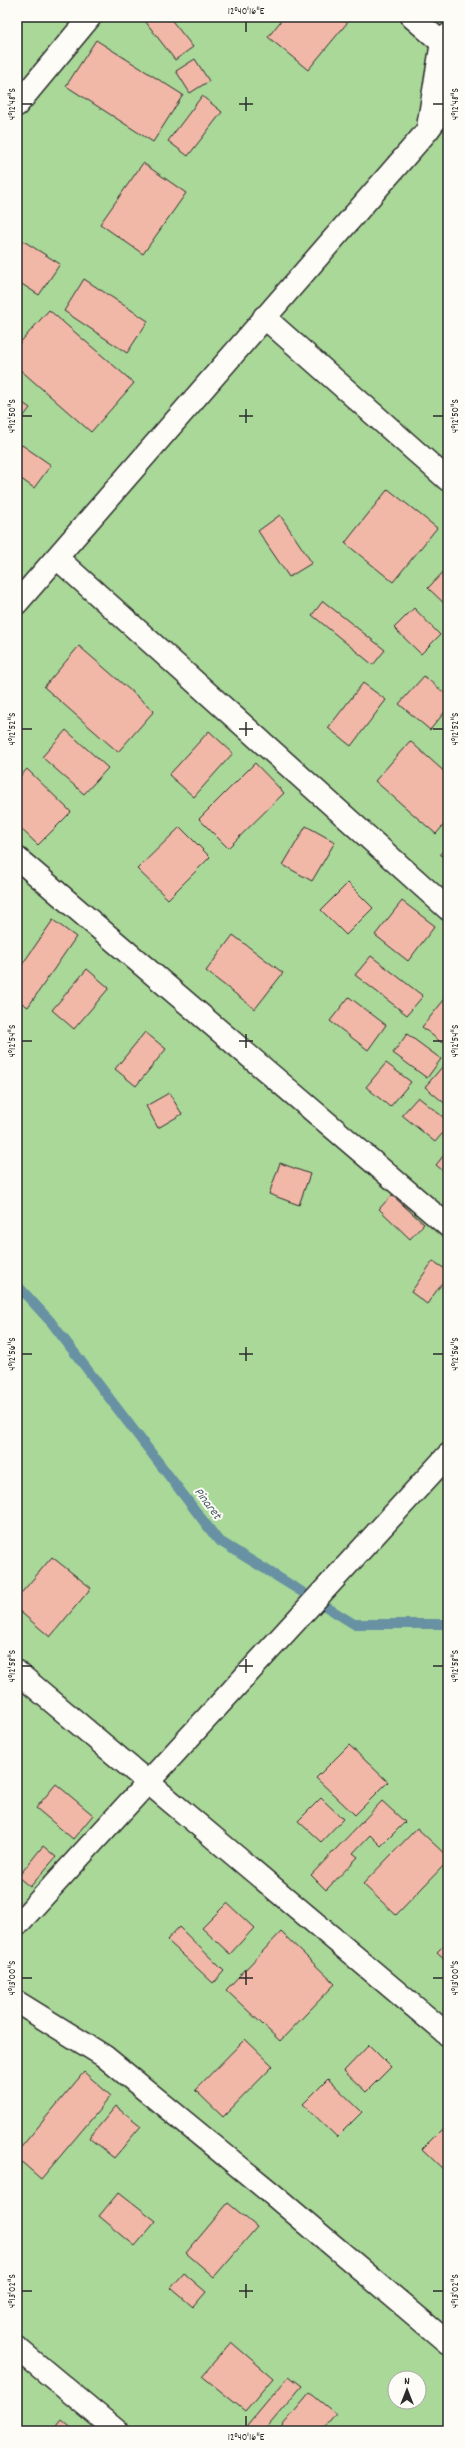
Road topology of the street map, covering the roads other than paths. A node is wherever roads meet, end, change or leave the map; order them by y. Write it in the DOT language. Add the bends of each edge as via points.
graph roads {
  1 [pos="90,17"];
  2 [pos="412,17"];
  3 [pos="446,42"];
  4 [pos="448,104"];
  5 [pos="17,105"];
  6 [pos="428,130"];
  7 [pos="264,317"];
  8 [pos="448,480"];
  9 [pos="57,558"];
  10 [pos="17,603"];
  11 [pos="17,858"];
  12 [pos="448,909"];
  13 [pos="448,1226"];
  14 [pos="448,1455"];
  15 [pos="17,1672"];
  16 [pos="146,1782"];
  17 [pos="17,1925"];
  18 [pos="17,2002"];
  19 [pos="448,2035"];
  20 [pos="448,2343"];
  21 [pos="17,2348"];
  22 [pos="117,2431"];
  1 -- 5 [label="street"];
  2 -- 3 [label="street"];
  3 -- 6 [label="street"];
  4 -- 6 [label="street"];
  6 -- 7 [label="street"];
  7 -- 8 [label="street"];
  7 -- 9 [label="street"];
  9 -- 10 [label="street"];
  9 -- 12 [label="street"];
  11 -- 13 [label="street"];
  14 -- 16 [label="street"];
  15 -- 16 [label="street"];
  16 -- 17 [label="street"];
  16 -- 19 [label="street"];
  18 -- 20 [label="street" via="104,2056"];
  21 -- 22 [label="street"];
}
